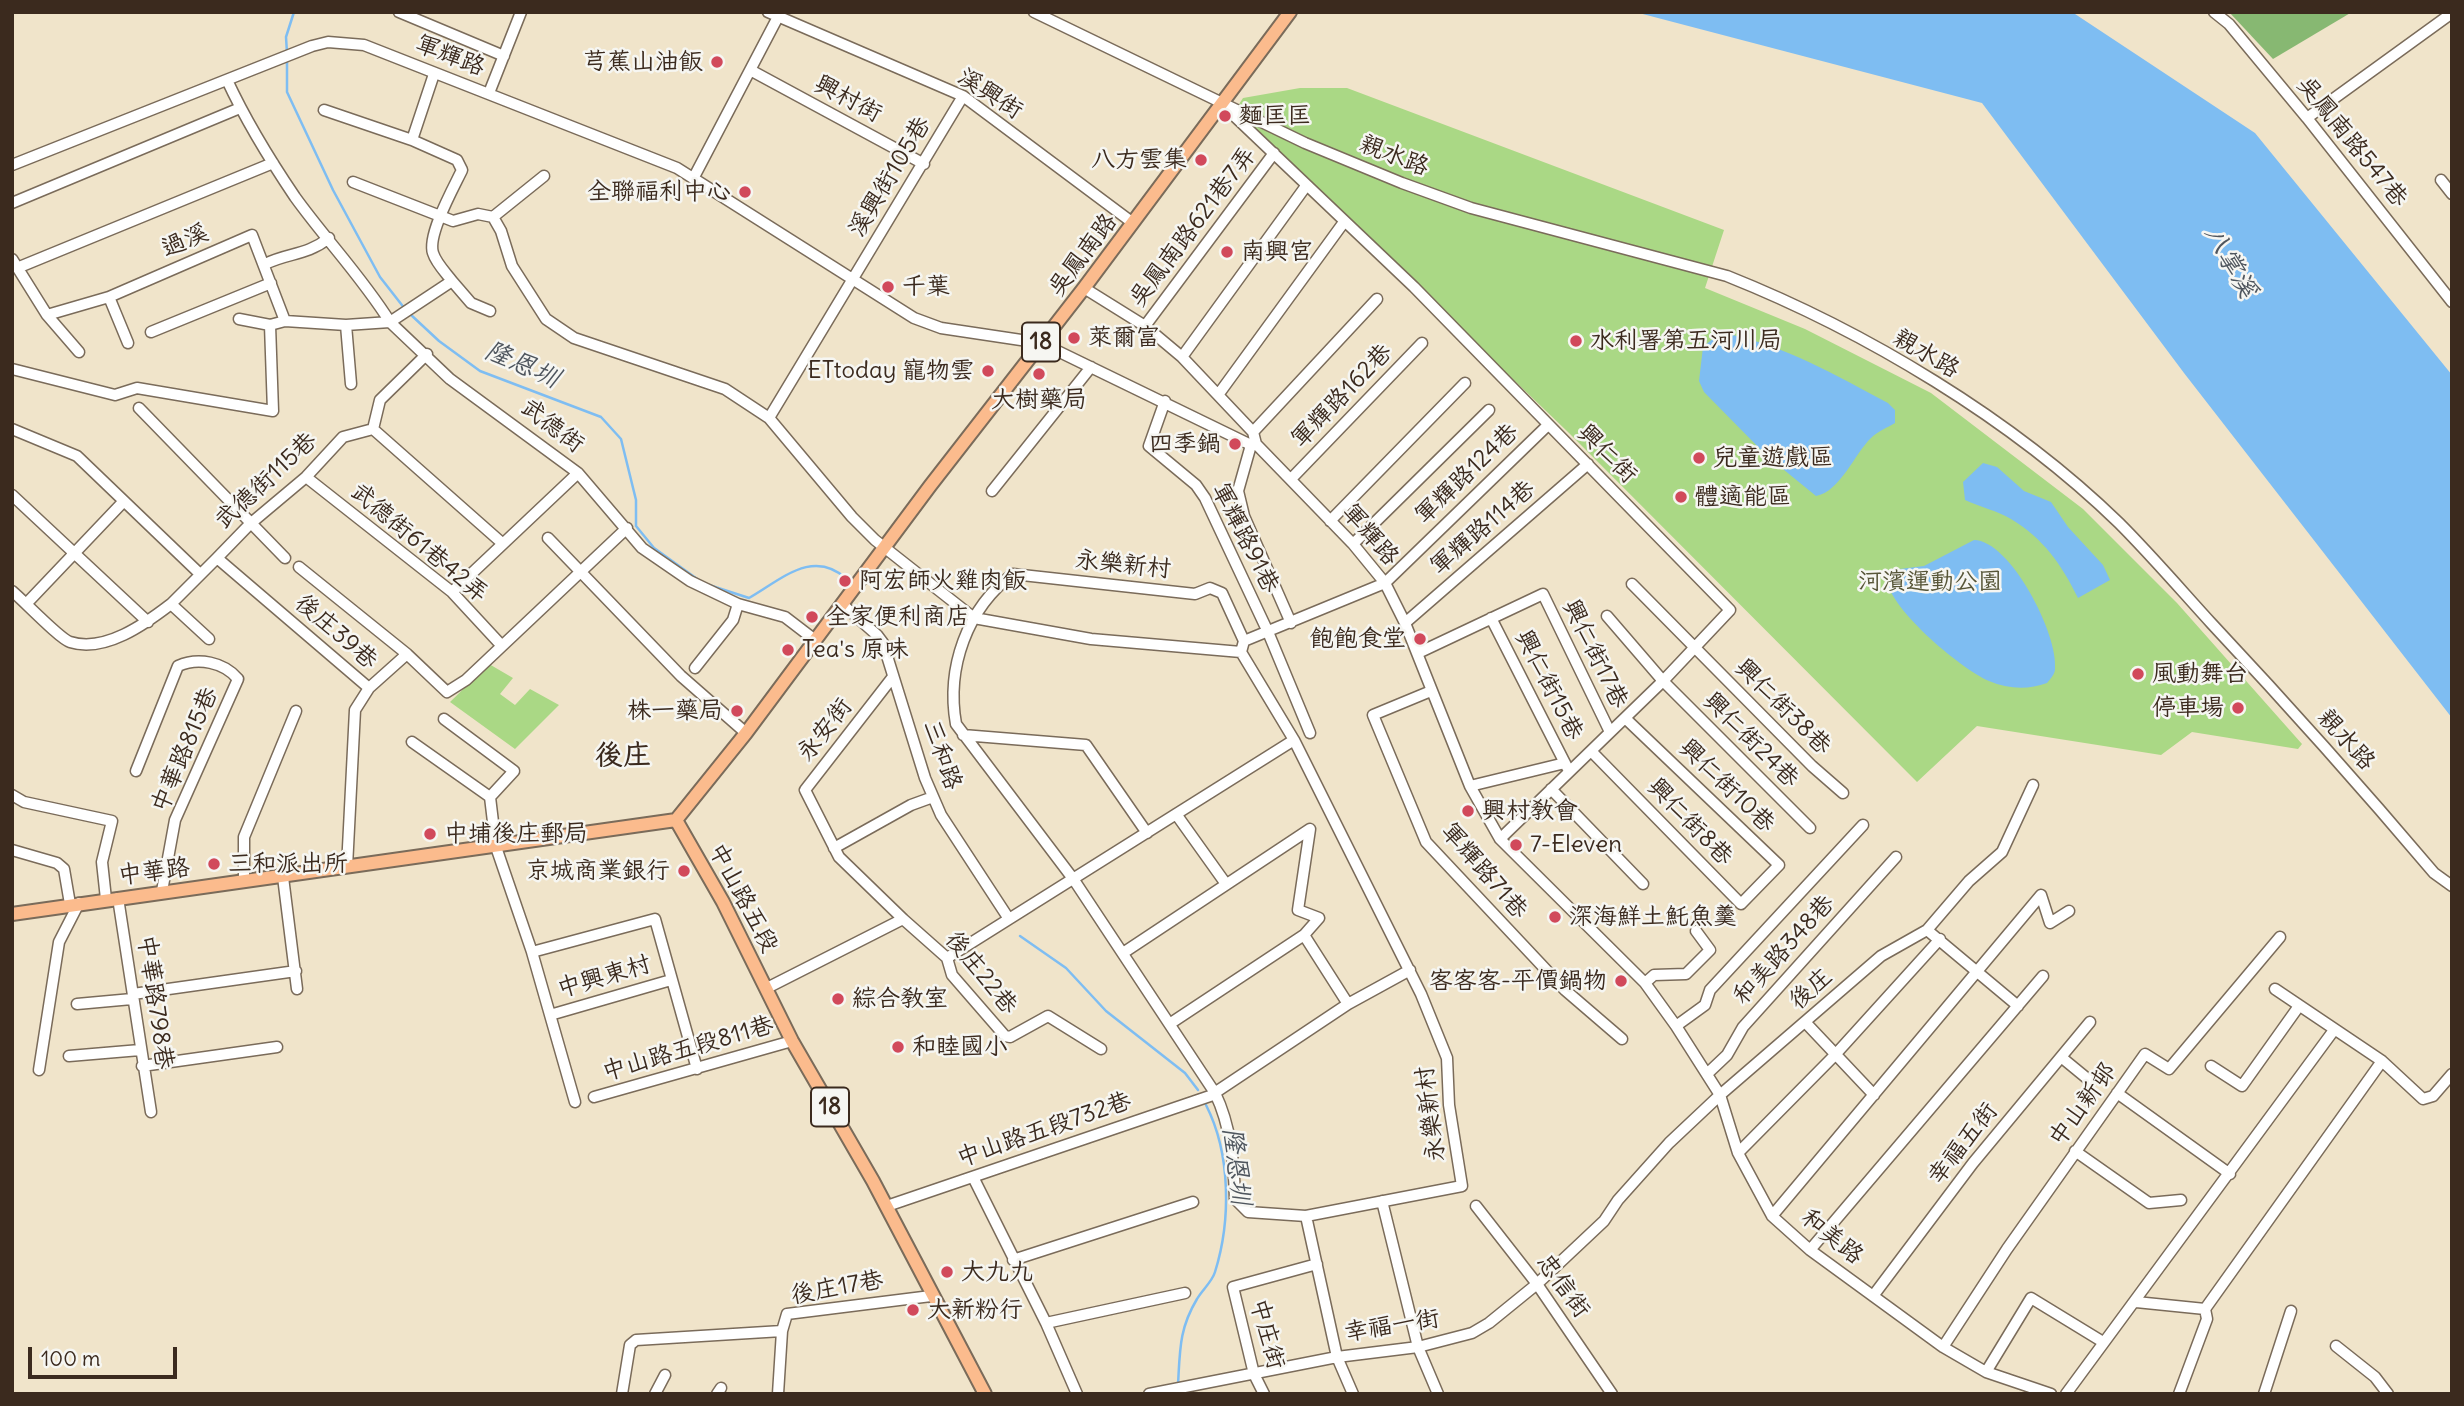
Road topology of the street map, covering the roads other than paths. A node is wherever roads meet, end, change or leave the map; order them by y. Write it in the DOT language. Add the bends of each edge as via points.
graph roads {
  1 [pos="399,12"];
  2 [pos="521,12"];
  3 [pos="768,12"];
  4 [pos="1034,12"];
  5 [pos="1290,12"];
  6 [pos="2214,12"];
  7 [pos="2452,13"];
  8 [pos="779,14"];
  9 [pos="504,56"];
  10 [pos="752,71"];
  11 [pos="434,74"];
  12 [pos="227,80"];
  13 [pos="489,93"];
  14 [pos="963,96"];
  15 [pos="1221,104"];
  16 [pos="240,108"];
  17 [pos="324,110"];
  18 [pos="2307,118"];
  19 [pos="412,141"];
  20 [pos="1274,153"];
  21 [pos="273,163"];
  22 [pos="924,164"];
  23 [pos="12,165"];
  24 [pos="544,176"];
  25 [pos="694,177"];
  26 [pos="2441,180"];
  27 [pos="353,182"];
  28 [pos="1307,186"];
  29 [pos="2452,194"];
  30 [pos="12,203"];
  31 [pos="440,216"];
  32 [pos="493,217"];
  33 [pos="1344,222"];
  34 [pos="1133,223"];
  35 [pos="329,238"];
  36 [pos="15,264"];
  37 [pos="265,264"];
  38 [pos="853,280"];
  39 [pos="452,281"];
  40 [pos="271,283"];
  41 [pos="1084,288"];
  42 [pos="109,297"];
  43 [pos="1377,299"];
  44 [pos="2452,302"];
  45 [pos="490,311"];
  46 [pos="47,315"];
  47 [pos="239,319"];
  48 [pos="285,321"];
  49 [pos="390,321"];
  50 [pos="270,325"];
  51 [pos="346,326"];
  52 [pos="1145,326"];
  53 [pos="151,332"];
  54 [pos="128,343"];
  55 [pos="1041,343"];
  56 [pos="1422,343"];
  57 [pos="79,352"];
  58 [pos="427,354"];
  59 [pos="1182,357"];
  60 [pos="1091,367"];
  61 [pos="12,369"];
  62 [pos="1465,383"];
  63 [pos="351,384"];
  64 [pos="1218,395"];
  65 [pos="1164,401"];
  66 [pos="139,408"];
  67 [pos="1489,410"];
  68 [pos="769,418"];
  69 [pos="1548,425"];
  70 [pos="12,429"];
  71 [pos="373,429"];
  72 [pos="1253,432"];
  73 [pos="1254,445"];
  74 [pos="1588,464"];
  75 [pos="578,473"];
  76 [pos="306,477"];
  77 [pos="1291,479"];
  78 [pos="992,491"];
  79 [pos="12,495"];
  80 [pos="124,501"];
  81 [pos="1330,521"];
  82 [pos="250,524"];
  83 [pos="627,528"];
  84 [pos="548,538"];
  85 [pos="502,543"];
  86 [pos="1353,544"];
  87 [pos="885,548"];
  88 [pos="75,554"];
  89 [pos="217,558"];
  90 [pos="285,558"];
  91 [pos="299,567"];
  92 [pos="581,572"];
  93 [pos="200,573"];
  94 [pos="1385,583"];
  95 [pos="1632,584"];
  96 [pos="12,591"];
  97 [pos="452,592"];
  98 [pos="27,603"];
  99 [pos="171,604"];
  100 [pos="738,604"];
  101 [pos="843,605"];
  102 [pos="1607,616"];
  103 [pos="974,618"];
  104 [pos="1491,618"];
  105 [pos="148,622"];
  106 [pos="1291,623"];
  107 [pos="1405,623"];
  108 [pos="1268,632"];
  109 [pos="209,639"];
  110 [pos="815,640"];
  111 [pos="1244,641"];
  112 [pos="502,646"];
  113 [pos="1695,649"];
  114 [pos="1241,652"];
  115 [pos="1418,653"];
  116 [pos="407,654"];
  117 [pos="695,668"];
  118 [pos="892,678"];
  119 [pos="1663,681"];
  120 [pos="369,688"];
  121 [pos="1431,691"];
  122 [pos="296,712"];
  123 [pos="1625,718"];
  124 [pos="444,719"];
  125 [pos="1610,732"];
  126 [pos="746,733"];
  127 [pos="1310,733"];
  128 [pos="962,735"];
  129 [pos="1294,740"];
  130 [pos="412,742"];
  131 [pos="1591,751"];
  132 [pos="1567,767"];
  133 [pos="136,771"];
  134 [pos="2033,785"];
  135 [pos="1470,786"];
  136 [pos="1551,789"];
  137 [pos="1843,793"];
  138 [pos="12,795"];
  139 [pos="490,797"];
  140 [pos="933,797"];
  141 [pos="1176,814"];
  142 [pos="676,820"];
  143 [pos="1863,825"];
  144 [pos="1810,828"];
  145 [pos="1147,833"];
  146 [pos="1500,839"];
  147 [pos="496,847"];
  148 [pos="834,848"];
  149 [pos="12,850"];
  150 [pos="1896,857"];
  151 [pos="347,867"];
  152 [pos="283,877"];
  153 [pos="1074,880"];
  154 [pos="244,882"];
  155 [pos="1226,884"];
  156 [pos="1643,884"];
  157 [pos="1758,886"];
  158 [pos="2452,886"];
  159 [pos="162,891"];
  160 [pos="112,898"];
  161 [pos="74,903"];
  162 [pos="2069,911"];
  163 [pos="12,914"];
  164 [pos="903,919"];
  165 [pos="1009,919"];
  166 [pos="1927,930"];
  167 [pos="1696,931"];
  168 [pos="1304,934"];
  169 [pos="2280,937"];
  170 [pos="1940,940"];
  171 [pos="532,952"];
  172 [pos="1123,953"];
  173 [pos="947,958"];
  174 [pos="1410,970"];
  175 [pos="296,971"];
  176 [pos="1980,972"];
  177 [pos="2043,976"];
  178 [pos="671,980"];
  179 [pos="1645,983"];
  180 [pos="767,988"];
  181 [pos="297,989"];
  182 [pos="2275,989"];
  183 [pos="132,997"];
  184 [pos="77,1004"];
  185 [pos="1348,1004"];
  186 [pos="2018,1006"];
  187 [pos="2299,1006"];
  188 [pos="550,1015"];
  189 [pos="1805,1022"];
  190 [pos="2090,1022"];
  191 [pos="1171,1023"];
  192 [pos="1676,1026"];
  193 [pos="2334,1030"];
  194 [pos="1622,1039"];
  195 [pos="792,1041"];
  196 [pos="277,1047"];
  197 [pos="1101,1049"];
  198 [pos="140,1050"];
  199 [pos="69,1056"];
  200 [pos="1834,1056"];
  201 [pos="2061,1057"];
  202 [pos="2382,1060"];
  203 [pos="142,1066"];
  204 [pos="2211,1066"];
  205 [pos="696,1069"];
  206 [pos="39,1070"];
  207 [pos="1708,1073"];
  208 [pos="2452,1073"];
  209 [pos="2089,1080"];
  210 [pos="1215,1093"];
  211 [pos="2117,1093"];
  212 [pos="1720,1094"];
  213 [pos="1874,1095"];
  214 [pos="594,1097"];
  215 [pos="575,1102"];
  216 [pos="151,1112"];
  217 [pos="2075,1151"];
  218 [pos="1738,1153"];
  219 [pos="2230,1174"];
  220 [pos="974,1177"];
  221 [pos="2181,1200"];
  222 [pos="1382,1201"];
  223 [pos="1193,1202"];
  224 [pos="887,1206"];
  225 [pos="1476,1206"];
  226 [pos="1306,1216"];
  227 [pos="1772,1216"];
  228 [pos="1604,1221"];
  229 [pos="1810,1250"];
  230 [pos="1013,1260"];
  231 [pos="1317,1264"];
  232 [pos="1537,1284"];
  233 [pos="1185,1293"];
  234 [pos="931,1296"];
  235 [pos="1873,1296"];
  236 [pos="2136,1302"];
  237 [pos="2205,1308"];
  238 [pos="2291,1311"];
  239 [pos="1046,1323"];
  240 [pos="782,1331"];
  241 [pos="2103,1342"];
  242 [pos="2336,1346"];
  243 [pos="1419,1347"];
  244 [pos="1943,1347"];
  245 [pos="1337,1357"];
  246 [pos="1986,1372"];
  247 [pos="1254,1374"];
  248 [pos="665,1375"];
  249 [pos="1170,1392"];
  250 [pos="622,1394"];
  251 [pos="655,1394"];
  252 [pos="778,1394"];
  253 [pos="985,1394"];
  254 [pos="1077,1394"];
  255 [pos="1149,1394"];
  256 [pos="1264,1394"];
  257 [pos="1353,1394"];
  258 [pos="1438,1394"];
  259 [pos="1612,1394"];
  260 [pos="2051,1394"];
  261 [pos="2066,1394"];
  262 [pos="2179,1394"];
  263 [pos="2264,1394"];
  264 [pos="2388,1394"];
  1 -- 9 [label="street"];
  2 -- 9 [label="street"];
  3 -- 8 [label="street, 溪興街"];
  4 -- 15 [label="street"];
  5 -- 15 [label="main road, 18"];
  6 -- 18 [label="street, 吳鳳南路547巷"];
  7 -- 18 [label="street"];
  8 -- 10 [label="street"];
  8 -- 14 [label="street, 溪興街"];
  9 -- 13 [label="street"];
  10 -- 22 [label="street, 興村街"];
  10 -- 25 [label="street"];
  11 -- 12 [label="street, 軍輝路" via="364,45 328,42"];
  11 -- 13 [label="street, 軍輝路"];
  11 -- 19 [label="street"];
  12 -- 16 [label="street, 武德街"];
  12 -- 23 [label="street, 軍輝路"];
  13 -- 25 [label="street, 軍輝路"];
  14 -- 22 [label="street, 溪興街105巷"];
  14 -- 34 [label="street, 溪興街"];
  15 -- 20 [label="street, 興仁街"];
  15 -- 34 [label="main road, 吳鳳南路 / 18"];
  15 -- 158 [label="street, 親水路" via="1317,148 1471,208 1750,285 1839,328 1964,400 2118,522 2434,873"];
  16 -- 21 [label="street, 武德街"];
  16 -- 30 [label="street"];
  17 -- 19 [label="street"];
  18 -- 44 [label="street, 吳鳳南路547巷"];
  19 -- 31 [label="street" via="461,164"];
  20 -- 28 [label="street, 興仁街"];
  20 -- 52 [label="street, 吳鳳南路621巷7弄"];
  21 -- 35 [label="street, 武德街"];
  21 -- 36 [label="street, 過溪"];
  22 -- 38 [label="street, 溪興街105巷"];
  24 -- 32 [label="street"];
  25 -- 38 [label="street, 軍輝路"];
  26 -- 29 [label="street"];
  27 -- 31 [label="street"];
  28 -- 33 [label="street, 興仁街"];
  28 -- 59 [label="street"];
  31 -- 32 [label="street" via="453,221 478,214"];
  31 -- 39 [label="street" via="432,252"];
  32 -- 68 [label="street" via="512,266 546,319 574,338 725,389"];
  33 -- 64 [label="street"];
  33 -- 69 [label="street, 興仁街"];
  34 -- 41 [label="main road, 吳鳳南路 / 18"];
  35 -- 37 [label="street" via="312,251 288,253"];
  35 -- 49 [label="street, 武德街"];
  36 -- 46 [label="street"];
  37 -- 40 [label="street, 過溪"];
  37 -- 42 [label="street, 過溪" via="252,235"];
  38 -- 55 [label="street, 軍輝路" via="914,318 941,328"];
  38 -- 68 [label="street"];
  39 -- 45 [label="street" via="471,303"];
  39 -- 49 [label="street"];
  40 -- 48 [label="street, 過溪"];
  40 -- 53 [label="street"];
  41 -- 52 [label="street"];
  41 -- 55 [label="main road, 吳鳳南路 / 18"];
  42 -- 46 [label="street, 過溪"];
  42 -- 54 [label="street"];
  43 -- 72 [label="street"];
  46 -- 57 [label="street"];
  47 -- 50 [label="street"];
  48 -- 50 [label="street"];
  48 -- 51 [label="street"];
  49 -- 51 [label="street"];
  49 -- 58 [label="street, 武德街"];
  50 -- 61 [label="street" via="272,411 137,388 115,395"];
  51 -- 63 [label="street"];
  52 -- 59 [label="street"];
  55 -- 60 [label="street, 軍輝路"];
  55 -- 87 [label="main road, 吳鳳南路 / 18"];
  56 -- 77 [label="street, 軍輝路162巷"];
  58 -- 71 [label="street" via="380,400"];
  58 -- 75 [label="street, 武德街" via="450,379"];
  59 -- 64 [label="street"];
  60 -- 65 [label="street, 軍輝路"];
  60 -- 78 [label="street"];
  62 -- 81 [label="street"];
  64 -- 72 [label="street"];
  65 -- 73 [label="street, 軍輝路"];
  65 -- 108 [label="street, 軍輝路91巷" via="1149,446 1205,498"];
  66 -- 82 [label="street"];
  67 -- 86 [label="street"];
  68 -- 87 [label="street" via="852,517"];
  69 -- 74 [label="street, 興仁街"];
  69 -- 94 [label="street, 軍輝路124巷"];
  70 -- 80 [label="street" via="77,456"];
  71 -- 76 [label="street, 武德街115巷" via="343,437"];
  71 -- 85 [label="street"];
  72 -- 73 [label="street"];
  73 -- 77 [label="street, 軍輝路"];
  73 -- 106 [label="street" via="1238,491 1244,516"];
  74 -- 107 [label="street, 軍輝路114巷"];
  74 -- 113 [label="street, 興仁街" via="1730,610"];
  75 -- 83 [label="street, 武德街"];
  75 -- 85 [label="street"];
  76 -- 82 [label="street, 武德街115巷"];
  76 -- 97 [label="street, 武德街61巷42弄"];
  77 -- 81 [label="street, 軍輝路"];
  79 -- 88 [label="street"];
  80 -- 88 [label="street"];
  80 -- 93 [label="street"];
  81 -- 86 [label="street, 軍輝路"];
  82 -- 89 [label="street, 武德街115巷"];
  82 -- 90 [label="street"];
  83 -- 92 [label="street"];
  83 -- 100 [label="street, 武德街" via="642,548 690,581"];
  84 -- 92 [label="street"];
  85 -- 97 [label="street"];
  86 -- 94 [label="street, 軍輝路"];
  87 -- 101 [label="main road, 18"];
  87 -- 103 [label="street"];
  88 -- 98 [label="street"];
  88 -- 105 [label="street"];
  89 -- 93 [label="street"];
  89 -- 120 [label="street, 後庄39巷"];
  91 -- 116 [label="street, 後庄39巷"];
  92 -- 112 [label="street"];
  92 -- 126 [label="street" via="681,676"];
  93 -- 99 [label="street"];
  94 -- 106 [label="street, 軍輝路91巷"];
  94 -- 107 [label="street, 軍輝路"];
  95 -- 113 [label="street, 興仁街38巷"];
  96 -- 98 [label="street"];
  97 -- 112 [label="street, 武德街61巷42弄"];
  98 -- 105 [label="street" via="68,642 92,644"];
  99 -- 105 [label="street"];
  99 -- 109 [label="street"];
  100 -- 110 [label="street, 武德街" via="785,617"];
  100 -- 117 [label="street" via="733,620"];
  101 -- 110 [label="main road, 18"];
  101 -- 118 [label="street, 三和路" via="877,635"];
  102 -- 119 [label="street, 興仁街24巷"];
  103 -- 111 [label="street, 永樂新村" via="998,585 1013,574 1195,594 1210,588 1222,593"];
  103 -- 114 [label="street" via="1091,639"];
  103 -- 128 [label="street, 永樂新村" via="964,636 952,700"];
  104 -- 115 [label="street"];
  104 -- 125 [label="street, 興仁街17巷" via="1543,594"];
  104 -- 132 [label="street, 興仁街15巷"];
  106 -- 108 [label="street, 軍輝路91巷"];
  107 -- 115 [label="street, 軍輝路"];
  108 -- 111 [label="street, 軍輝路91巷"];
  108 -- 127 [label="street, 軍輝路91巷"];
  110 -- 126 [label="main road, 18"];
  111 -- 114 [label="street"];
  112 -- 116 [label="street, 後庄39巷" via="447,692"];
  113 -- 119 [label="street, 興仁街"];
  113 -- 137 [label="street, 興仁街38巷"];
  114 -- 129 [label="street, 永樂新村"];
  115 -- 121 [label="street, 軍輝路"];
  116 -- 120 [label="street"];
  118 -- 140 [label="street, 三和路"];
  118 -- 148 [label="street, 永安街" via="805,790"];
  119 -- 123 [label="street, 興仁街"];
  119 -- 144 [label="street, 興仁街24巷"];
  120 -- 151 [label="street, 後庄39巷" via="355,710"];
  121 -- 135 [label="street, 軍輝路"];
  121 -- 194 [label="street, 軍輝路71巷" via="1373,715 1426,842 1565,990"];
  122 -- 154 [label="street" via="244,837"];
  123 -- 125 [label="street, 興仁街"];
  123 -- 157 [label="street, 興仁街10巷" via="1779,865"];
  124 -- 139 [label="street" via="514,771"];
  125 -- 131 [label="street, 興仁街"];
  126 -- 142 [label="main road, 18"];
  128 -- 145 [label="street" via="1086,745"];
  128 -- 153 [label="street, 永樂新村"];
  129 -- 141 [label="street"];
  129 -- 174 [label="street, 永樂新村"];
  130 -- 139 [label="street"];
  131 -- 132 [label="street, 興仁街"];
  131 -- 157 [label="street, 興仁街8巷" via="1741,904"];
  132 -- 135 [label="street"];
  132 -- 136 [label="street, 興仁街"];
  133 -- 159 [label="street, 中華路815巷" via="178,666 204,661 231,671 238,679 175,820"];
  134 -- 166 [label="street, 後庄" via="2002,852 1969,881"];
  135 -- 146 [label="street, 軍輝路"];
  136 -- 146 [label="street, 興仁街"];
  136 -- 156 [label="street"];
  138 -- 160 [label="street, 中華路798巷" via="24,802 112,821 102,862"];
  139 -- 147 [label="street, 中興東村"];
  140 -- 148 [label="street" via="911,804"];
  140 -- 165 [label="street, 三和路"];
  141 -- 145 [label="street"];
  141 -- 155 [label="street"];
  142 -- 147 [label="main road, 中華路"];
  142 -- 180 [label="main road, 中山路五段 / 18"];
  143 -- 192 [label="street, 和美路348巷" via="1710,990 1705,1005"];
  145 -- 153 [label="street"];
  146 -- 179 [label="street, 軍輝路"];
  147 -- 151 [label="main road, 中華路"];
  147 -- 171 [label="street, 中興東村"];
  148 -- 164 [label="street, 後庄22巷"];
  149 -- 161 [label="street" via="57,863 64,869"];
  150 -- 207 [label="street, 和美路348巷"];
  151 -- 152 [label="main road, 中華路"];
  152 -- 154 [label="main road, 中華路"];
  152 -- 175 [label="street"];
  153 -- 165 [label="street"];
  153 -- 172 [label="street, 永樂新村"];
  154 -- 159 [label="main road, 中華路"];
  155 -- 168 [label="street" via="1310,829 1298,910 1318,918"];
  155 -- 172 [label="street"];
  159 -- 160 [label="main road, 中華路"];
  160 -- 161 [label="main road, 中華路"];
  160 -- 183 [label="street, 中華路798巷"];
  161 -- 163 [label="main road, 中華路"];
  161 -- 206 [label="street" via="59,942"];
  162 -- 176 [label="street" via="2050,923 2041,895"];
  164 -- 173 [label="street, 後庄22巷"];
  164 -- 180 [label="street"];
  165 -- 173 [label="street"];
  166 -- 170 [label="street"];
  166 -- 189 [label="street, 後庄" via="1881,956"];
  167 -- 179 [label="street" via="1710,950 1686,974 1654,975"];
  168 -- 185 [label="street"];
  168 -- 191 [label="street"];
  169 -- 211 [label="street, 中山新邨" via="2169,1069 2145,1054"];
  170 -- 176 [label="street"];
  170 -- 200 [label="street"];
  171 -- 178 [label="street" via="655,919"];
  171 -- 188 [label="street, 中興東村"];
  172 -- 191 [label="street, 永樂新村"];
  173 -- 197 [label="street, 後庄22巷" via="953,975 1005,1036 1048,1016"];
  174 -- 185 [label="street"];
  174 -- 222 [label="street, 永樂新村" via="1447,1058 1462,1186"];
  175 -- 181 [label="street"];
  175 -- 183 [label="street"];
  176 -- 186 [label="street"];
  176 -- 213 [label="street"];
  177 -- 186 [label="street"];
  178 -- 188 [label="street, 中興東村"];
  178 -- 205 [label="street"];
  179 -- 192 [label="street, 軍輝路"];
  180 -- 195 [label="main road, 中山路五段 / 18"];
  182 -- 187 [label="street"];
  183 -- 184 [label="street"];
  183 -- 198 [label="street, 中華路798巷"];
  185 -- 210 [label="street"];
  186 -- 229 [label="street"];
  187 -- 193 [label="street"];
  187 -- 204 [label="street" via="2242,1086"];
  188 -- 215 [label="street, 中興東村"];
  189 -- 200 [label="street"];
  189 -- 212 [label="street, 後庄"];
  190 -- 201 [label="street, 幸福五街"];
  191 -- 210 [label="street, 永樂新村"];
  192 -- 207 [label="street, 和美路"];
  193 -- 202 [label="street"];
  193 -- 219 [label="street"];
  195 -- 205 [label="street, 中山路五段811巷"];
  195 -- 224 [label="main road, 中山路五段 / 18"];
  196 -- 203 [label="street"];
  198 -- 199 [label="street"];
  198 -- 203 [label="street, 中華路798巷"];
  200 -- 213 [label="street"];
  200 -- 218 [label="street"];
  201 -- 209 [label="street"];
  201 -- 235 [label="street, 幸福五街" via="1973,1163"];
  202 -- 208 [label="street" via="2423,1099 2433,1096"];
  202 -- 237 [label="street"];
  203 -- 216 [label="street, 中華路798巷"];
  205 -- 214 [label="street, 中山路五段811巷"];
  207 -- 212 [label="street, 和美路"];
  210 -- 220 [label="street, 中山路五段732巷"];
  210 -- 226 [label="street, 永樂新村" via="1223,1109 1234,1164 1235,1199 1248,1212"];
  211 -- 217 [label="street, 中山新邨"];
  211 -- 219 [label="street"];
  212 -- 218 [label="street, 和美路"];
  212 -- 228 [label="street, 後庄" via="1669,1143"];
  213 -- 227 [label="street"];
  217 -- 221 [label="street" via="2149,1203"];
  217 -- 244 [label="street, 中山新邨"];
  218 -- 227 [label="street, 和美路"];
  219 -- 236 [label="street"];
  220 -- 224 [label="street, 中山路五段732巷"];
  220 -- 230 [label="street"];
  222 -- 226 [label="street, 永樂新村"];
  222 -- 243 [label="street"];
  223 -- 230 [label="street"];
  224 -- 234 [label="main road, 中山路五段 / 18"];
  225 -- 232 [label="street, 忠信街"];
  226 -- 231 [label="street"];
  227 -- 229 [label="street, 和美路"];
  228 -- 232 [label="street, 幸福一街"];
  229 -- 235 [label="street, 和美路"];
  230 -- 239 [label="street"];
  231 -- 245 [label="street"];
  231 -- 247 [label="street, 中庄街" via="1233,1287"];
  232 -- 243 [label="street, 幸福一街" via="1489,1324"];
  232 -- 259 [label="street, 忠信街"];
  233 -- 239 [label="street"];
  234 -- 240 [label="street, 後庄17巷" via="787,1314"];
  234 -- 253 [label="main road, 中山路五段 / 18"];
  235 -- 244 [label="street, 和美路"];
  236 -- 237 [label="street"];
  236 -- 241 [label="street"];
  237 -- 262 [label="street" via="2207,1319"];
  238 -- 263 [label="street"];
  239 -- 254 [label="street"];
  240 -- 250 [label="street" via="636,1340 630,1345"];
  240 -- 252 [label="street, 後庄17巷"];
  241 -- 246 [label="street" via="2031,1297"];
  241 -- 261 [label="street"];
  242 -- 264 [label="street" via="2375,1377"];
  243 -- 245 [label="street, 幸福一街"];
  243 -- 258 [label="street"];
  244 -- 246 [label="street, 和美路"];
  245 -- 247 [label="street, 幸福一街"];
  245 -- 257 [label="street"];
  246 -- 260 [label="street, 和美路"];
  247 -- 249 [label="street, 幸福一街"];
  247 -- 256 [label="street, 中庄街"];
  248 -- 251 [label="street"];
  249 -- 255 [label="street, 幸福一街"];
}
